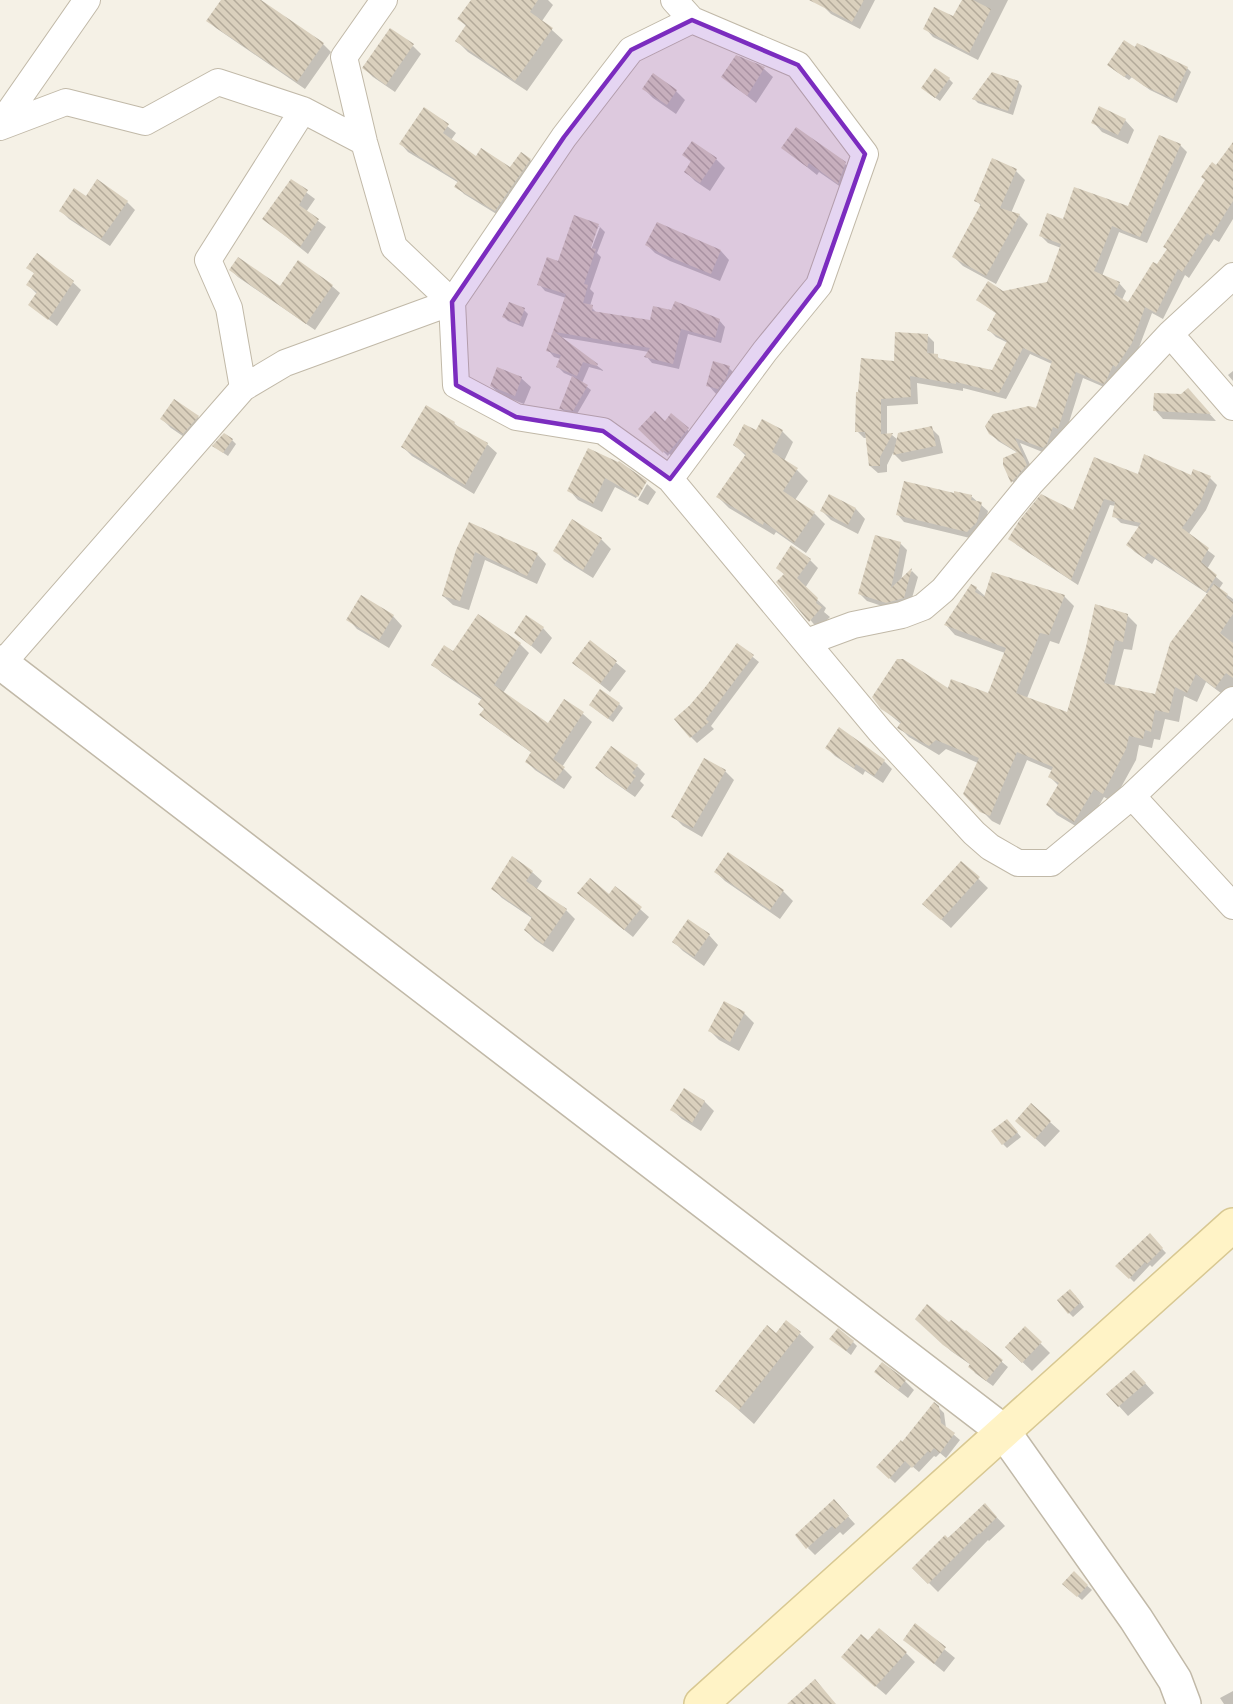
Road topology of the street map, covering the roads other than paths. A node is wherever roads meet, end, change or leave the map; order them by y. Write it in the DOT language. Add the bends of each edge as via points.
graph roads {
  1 [pos="87,0"];
  2 [pos="384,0"];
  3 [pos="674,0"];
  4 [pos="692,20"];
  5 [pos="303,110"];
  6 [pos="0,126"];
  7 [pos="364,142"];
  8 [pos="1233,276"];
  9 [pos="452,302"];
  10 [pos="1170,334"];
  11 [pos="243,388"];
  12 [pos="1233,407"];
  13 [pos="670,479"];
  14 [pos="807,642"];
  15 [pos="1,663"];
  16 [pos="1233,700"];
  17 [pos="1132,796"];
  18 [pos="1233,906"];
  19 [pos="1233,1225"];
  20 [pos="1003,1431"];
  21 [pos="701,1704"];
  22 [pos="1184,1704"];
  1 -- 6 [label="street"];
  2 -- 7 [label="street" via="344,57"];
  3 -- 4 [label="street"];
  4 -- 9 [label="street" via="632,50 564,137"];
  4 -- 13 [label="street" via="798,65 865,154 819,285"];
  5 -- 6 [label="street" via="218,82 145,122 66,102"];
  5 -- 7 [label="street"];
  5 -- 11 [label="street" via="208,260 229,308"];
  7 -- 9 [label="street" via="394,247"];
  8 -- 10 [label="street"];
  9 -- 11 [label="street" via="285,363"];
  9 -- 13 [label="street" via="456,385 516,417 603,431"];
  10 -- 12 [label="street"];
  10 -- 14 [label="street" via="1030,484 943,590 923,607"];
  11 -- 15 [label="street"];
  13 -- 14 [label="street"];
  14 -- 17 [label="street" via="974,833 990,848 1018,863 1051,863"];
  15 -- 20 [label="street"];
  16 -- 17 [label="street"];
  17 -- 18 [label="street"];
  19 -- 20 [label="main road"];
  20 -- 21 [label="main road"];
  20 -- 22 [label="street" via="1136,1619 1175,1680"];
}
